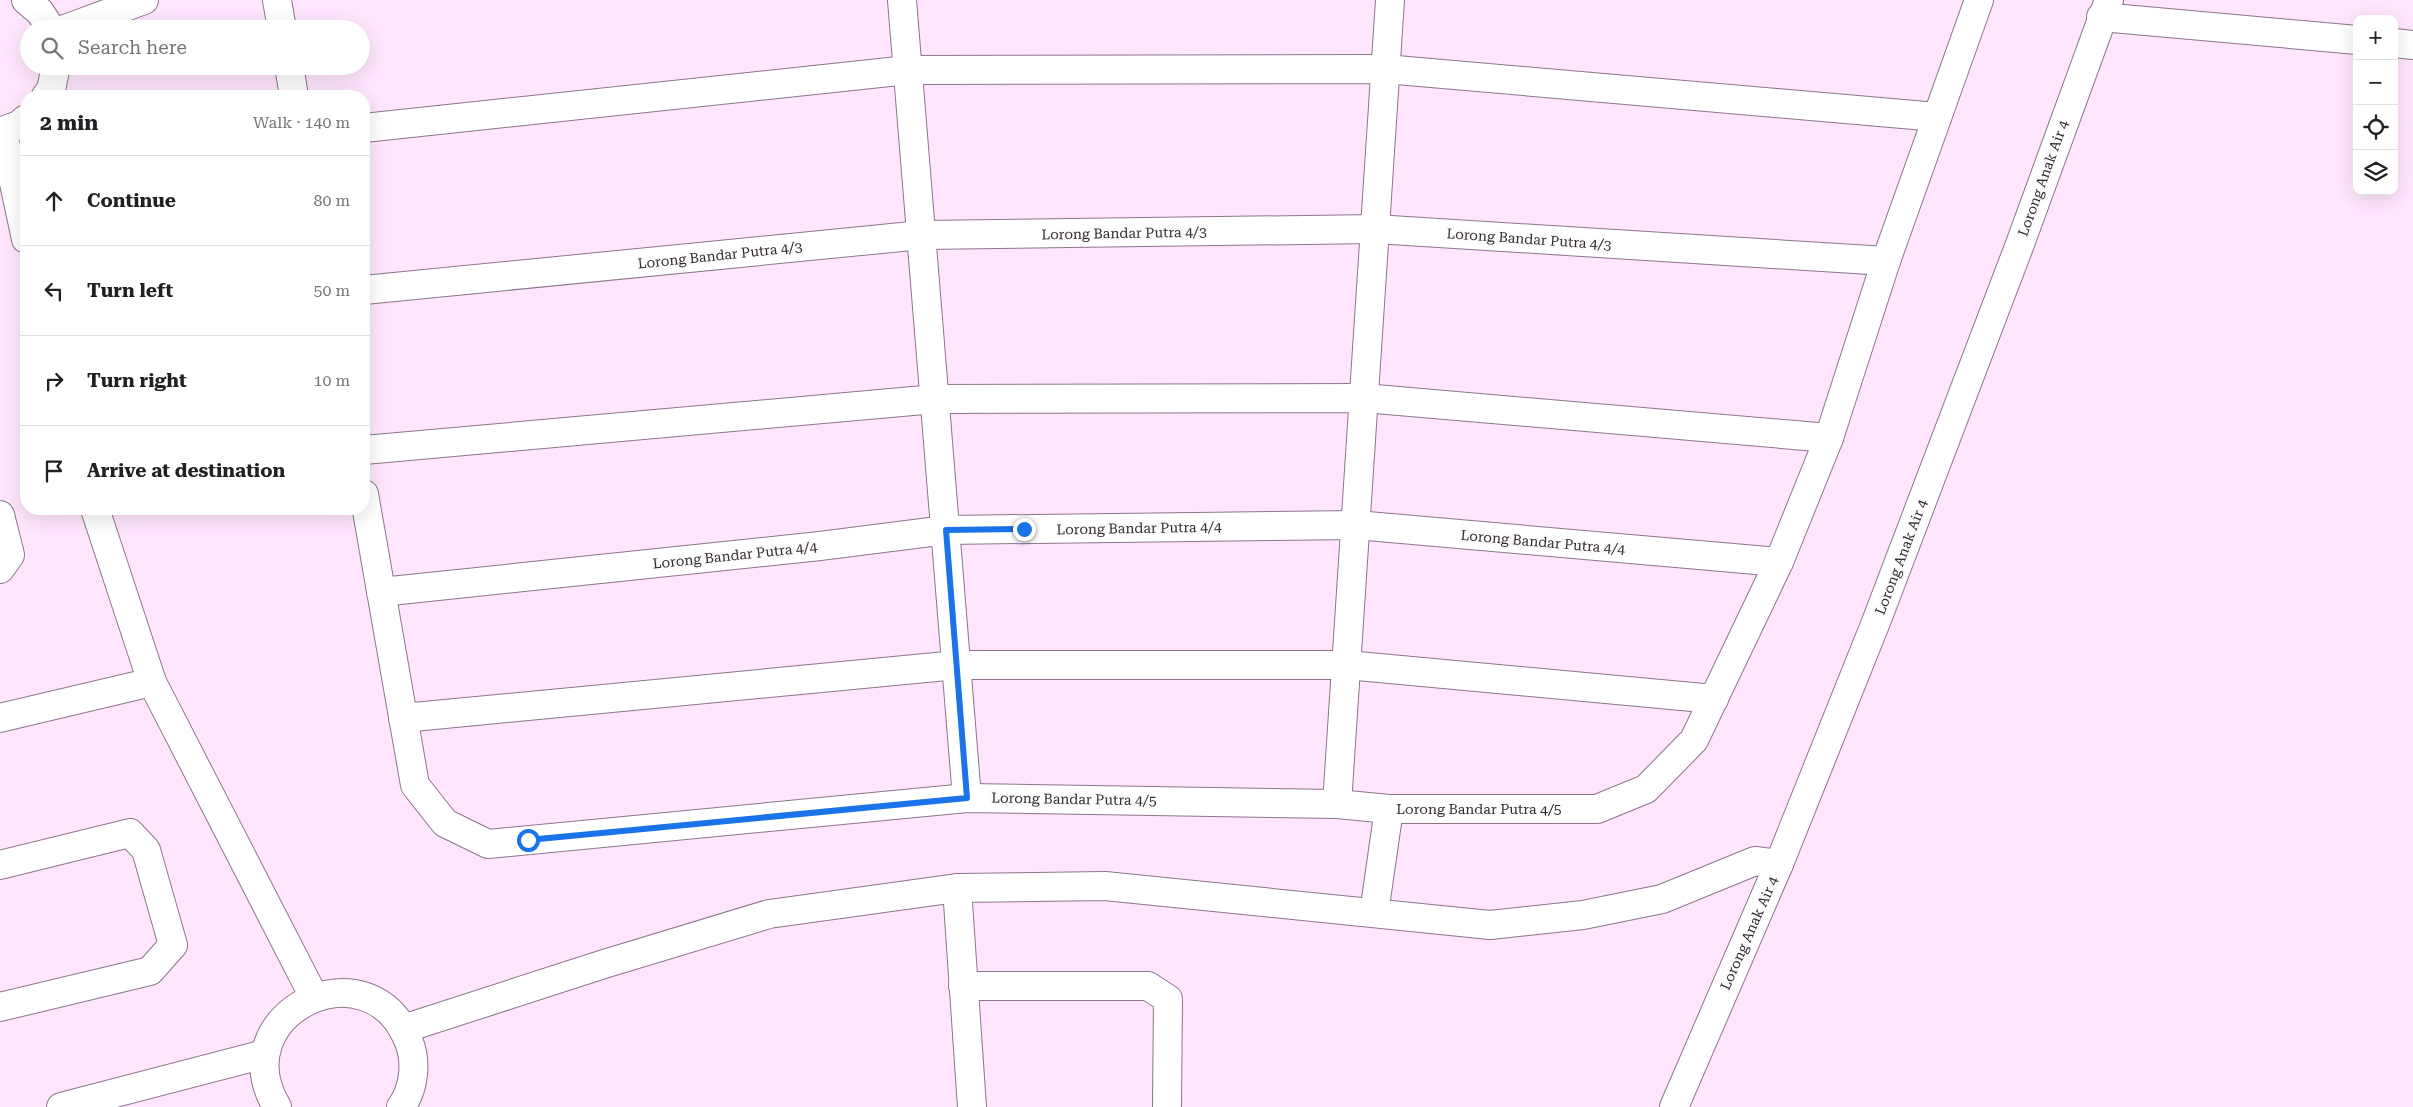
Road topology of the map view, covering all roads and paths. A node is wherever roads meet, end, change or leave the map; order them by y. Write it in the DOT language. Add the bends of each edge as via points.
graph roads {
  1 [pos="26,0"];
  2 [pos="144,0"];
  3 [pos="277,0"];
  4 [pos="902,0"];
  5 [pos="1390,0"];
  6 [pos="1979,0"];
  7 [pos="2105,8"];
  8 [pos="45,20"];
  9 [pos="90,20"];
  10 [pos="280,20"];
  11 [pos="2353,39"];
  12 [pos="2398,43"];
  13 [pos="2413,45"];
  14 [pos="1386,69"];
  15 [pos="908,70"];
  16 [pos="54,75"];
  17 [pos="290,75"];
  18 [pos="50,90"];
  19 [pos="293,90"];
  20 [pos="1937,117"];
  21 [pos="20,124"];
  22 [pos="370,127"];
  23 [pos="1,132"];
  24 [pos="20,213"];
  25 [pos="1375,229"];
  26 [pos="922,235"];
  27 [pos="1886,261"];
  28 [pos="370,289"];
  29 [pos="935,398"];
  30 [pos="1364,398"];
  31 [pos="1829,438"];
  32 [pos="370,449"];
  33 [pos="0,515"];
  34 [pos="97,515"];
  35 [pos="368,515"];
  36 [pos="1356,526"];
  37 [pos="946,530"];
  38 [pos="1779,562"];
  39 [pos="0,569"];
  40 [pos="381,592"];
  41 [pos="957,664"];
  42 [pos="1347,665"];
  43 [pos="152,682"];
  44 [pos="1714,699"];
  45 [pos="0,718"];
  46 [pos="403,718"];
  47 [pos="967,798"];
  48 [pos="1337,804"];
  49 [pos="1390,809"];
  50 [pos="1778,864"];
  51 [pos="0,865"];
  52 [pos="957,888"];
  53 [pos="1374,912"];
  54 [pos="963,986"];
  55 [pos="314,996"];
  56 [pos="0,1007"];
  57 [pos="403,1029"];
  58 [pos="266,1054"];
  59 [pos="61,1107"];
  60 [pos="277,1107"];
  61 [pos="401,1107"];
  62 [pos="972,1107"];
  63 [pos="1167,1107"];
  64 [pos="1674,1107"];
  1 -- 8 [label="street"];
  2 -- 9 [label="street"];
  3 -- 10 [label="street"];
  4 -- 15 [label="street"];
  5 -- 14 [label="street"];
  6 -- 20 [label="street"];
  7 -- 11 [label="street"];
  7 -- 50 [label="street, Lorong Anak Air 4" via="2017,253 1876,622"];
  12 -- 13 [label="street"];
  14 -- 15 [label="street"];
  14 -- 20 [label="street"];
  14 -- 25 [label="street"];
  15 -- 22 [label="street"];
  15 -- 26 [label="street"];
  16 -- 18 [label="street"];
  17 -- 19 [label="street"];
  20 -- 27 [label="street"];
  21 -- 23 [label="street"];
  23 -- 24 [label="street"];
  25 -- 26 [label="street, Lorong Bandar Putra 4/3"];
  25 -- 27 [label="street, Lorong Bandar Putra 4/3"];
  25 -- 30 [label="street"];
  26 -- 28 [label="street, Lorong Bandar Putra 4/3"];
  26 -- 29 [label="street"];
  27 -- 31 [label="street"];
  29 -- 30 [label="street"];
  29 -- 32 [label="street"];
  29 -- 37 [label="street"];
  30 -- 31 [label="street"];
  30 -- 36 [label="street"];
  31 -- 38 [label="street"];
  33 -- 39 [label="street" via="10,555"];
  34 -- 43 [label="street"];
  35 -- 40 [label="street"];
  36 -- 37 [label="street, Lorong Bandar Putra 4/4"];
  36 -- 38 [label="street, Lorong Bandar Putra 4/4"];
  36 -- 42 [label="street"];
  37 -- 40 [label="street, Lorong Bandar Putra 4/4"];
  37 -- 41 [label="street"];
  38 -- 44 [label="street"];
  40 -- 46 [label="street"];
  41 -- 42 [label="street"];
  41 -- 46 [label="street"];
  41 -- 47 [label="street"];
  42 -- 44 [label="street"];
  42 -- 48 [label="street"];
  43 -- 45 [label="street"];
  43 -- 55 [label="street"];
  44 -- 49 [label="street, Lorong Bandar Putra 4/5" via="1694,740 1646,789 1597,809"];
  46 -- 47 [label="street, Lorong Bandar Putra 4/5" via="415,785 445,823 488,844"];
  47 -- 48 [label="street, Lorong Bandar Putra 4/5"];
  48 -- 49 [label="street, Lorong Bandar Putra 4/5"];
  49 -- 53 [label="street"];
  50 -- 53 [label="street" via="1755,861 1662,899 1583,915 1490,925"];
  50 -- 64 [label="street, Lorong Anak Air 4"];
  51 -- 56 [label="street" via="130,833 146,850 173,945 150,971"];
  52 -- 53 [label="street" via="1104,886"];
  52 -- 54 [label="street"];
  52 -- 57 [label="street" via="769,914"];
  54 -- 62 [label="street"];
  54 -- 63 [label="street" via="1148,986 1168,999"];
  55 -- 57 [label="street" via="339,992 365,996 387,1009"];
  55 -- 58 [label="street" via="291,1010 274,1030"];
  57 -- 61 [label="street" via="412,1051 413,1076"];
  58 -- 59 [label="street"];
  58 -- 60 [label="street" via="265,1076 270,1096"];
}
